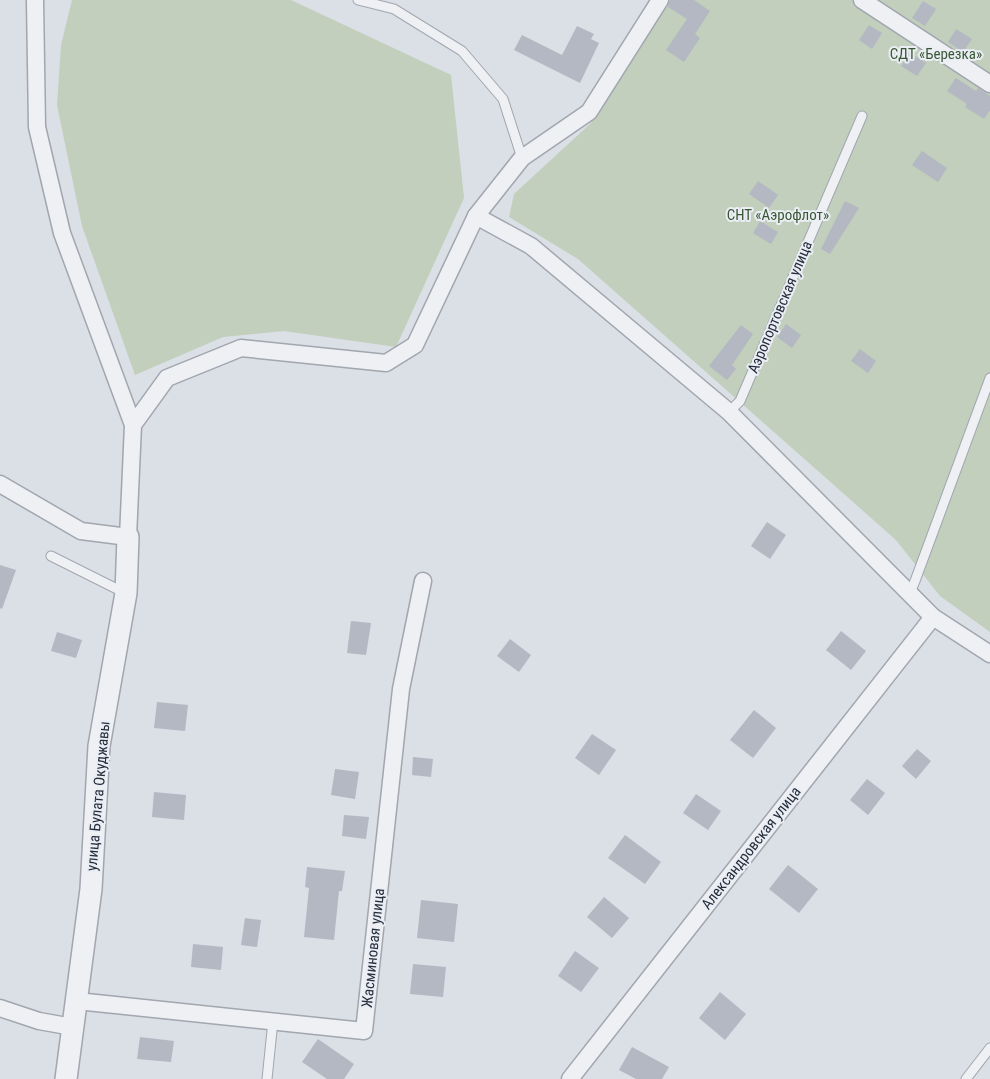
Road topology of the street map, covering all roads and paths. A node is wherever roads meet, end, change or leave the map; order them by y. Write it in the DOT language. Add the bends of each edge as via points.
graph roads {
  1 [pos="35,0"];
  2 [pos="358,0"];
  3 [pos="660,0"];
  4 [pos="862,0"];
  5 [pos="990,84"];
  6 [pos="862,116"];
  7 [pos="522,158"];
  8 [pos="476,216"];
  9 [pos="990,378"];
  10 [pos="729,412"];
  11 [pos="133,425"];
  12 [pos="0,484"];
  13 [pos="128,537"];
  14 [pos="51,556"];
  15 [pos="424,581"];
  16 [pos="126,593"];
  17 [pos="910,593"];
  18 [pos="933,617"];
  19 [pos="990,654"];
  20 [pos="77,1002"];
  21 [pos="0,1008"];
  22 [pos="273,1021"];
  23 [pos="73,1027"];
  24 [pos="990,1048"];
  25 [pos="66,1079"];
  26 [pos="267,1079"];
  27 [pos="570,1079"];
  28 [pos="966,1079"];
  1 -- 11 [label="street" via="37,127 62,233"];
  2 -- 7 [label="lane" via="394,9 462,51 503,99"];
  3 -- 7 [label="street" via="588,112"];
  4 -- 5 [label="street"];
  6 -- 10 [label="lane, Аэропортовская улица" via="740,401"];
  7 -- 8 [label="street"];
  8 -- 10 [label="street" via="531,246"];
  8 -- 11 [label="street" via="416,345 386,364 241,348 167,378"];
  9 -- 17 [label="lane"];
  10 -- 17 [label="street"];
  11 -- 13 [label="street"];
  12 -- 13 [label="street" via="80,531"];
  13 -- 16 [label="street, улица Булата Окуджавы"];
  14 -- 16 [label="lane"];
  15 -- 22 [label="street, Жасминовая улица" via="402,689 364,1031"];
  16 -- 20 [label="street, улица Булата Окуджавы" via="99,746 91,889"];
  17 -- 18 [label="street"];
  18 -- 19 [label="street"];
  18 -- 27 [label="street, Александровская улица"];
  20 -- 22 [label="street, Жасминовая улица"];
  20 -- 23 [label="street, улица Булата Окуджавы"];
  21 -- 23 [label="street" via="39,1021"];
  22 -- 26 [label="lane"];
  23 -- 25 [label="street, улица Булата Окуджавы"];
  24 -- 28 [label="lane"];
}
